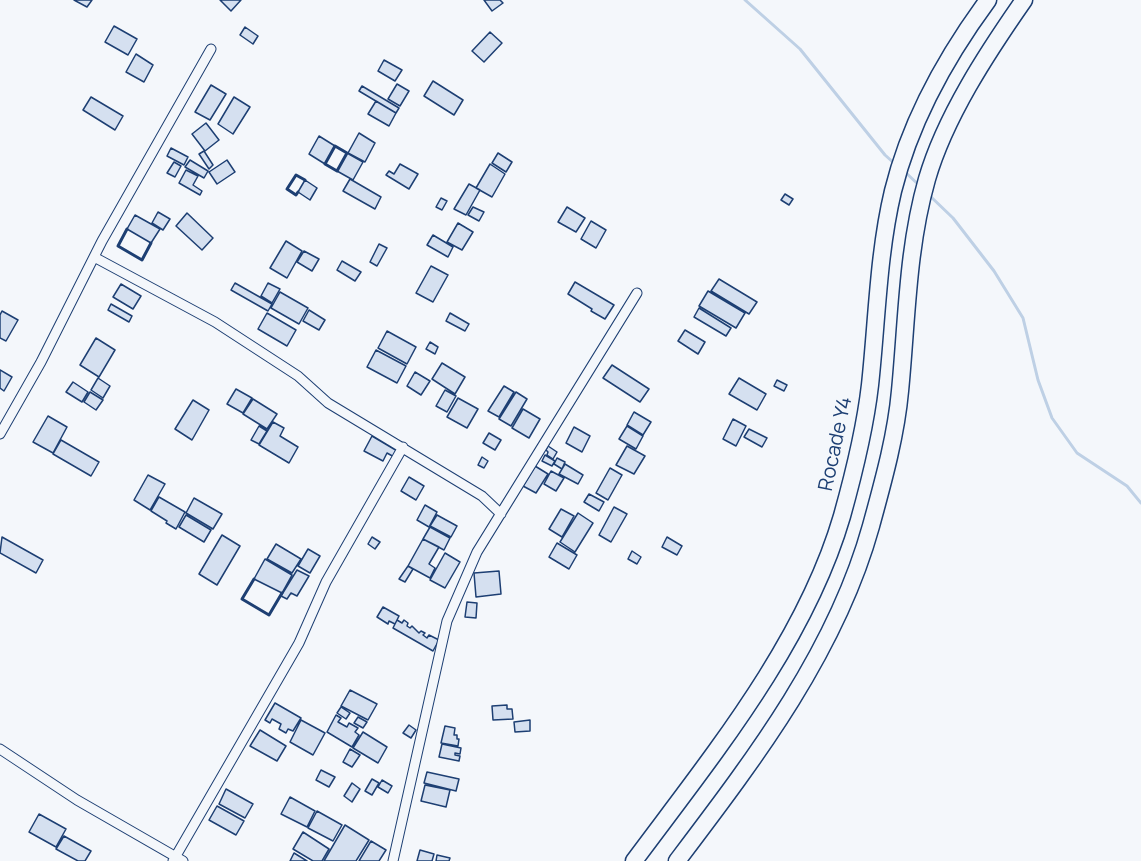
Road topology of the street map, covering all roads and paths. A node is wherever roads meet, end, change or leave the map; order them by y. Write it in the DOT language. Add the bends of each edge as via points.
graph roads {
  1 [pos="988,0"];
  2 [pos="1024,0"];
  3 [pos="211,49"];
  4 [pos="94,257"];
  5 [pos="637,292"];
  6 [pos="0,434"];
  7 [pos="403,447"];
  8 [pos="501,513"];
  9 [pos="0,749"];
  10 [pos="177,860"];
  11 [pos="393,861"];
  12 [pos="634,861"];
  13 [pos="677,861"];
  1 -- 12 [label="highway, Rocade Y4" via="934,86 894,189 887,218 870,387 859,449 841,518 818,578 768,677"];
  2 -- 13 [label="highway" via="989,49 927,178 912,249 898,403 870,528 847,596 798,691"];
  3 -- 4 [label="street"];
  4 -- 6 [label="street" via="42,362"];
  4 -- 7 [label="street" via="215,322 298,376 328,403"];
  5 -- 8 [label="street"];
  7 -- 8 [label="street" via="482,496"];
  7 -- 10 [label="street"];
  8 -- 11 [label="street" via="477,552 447,621"];
  9 -- 10 [label="street"];
}
